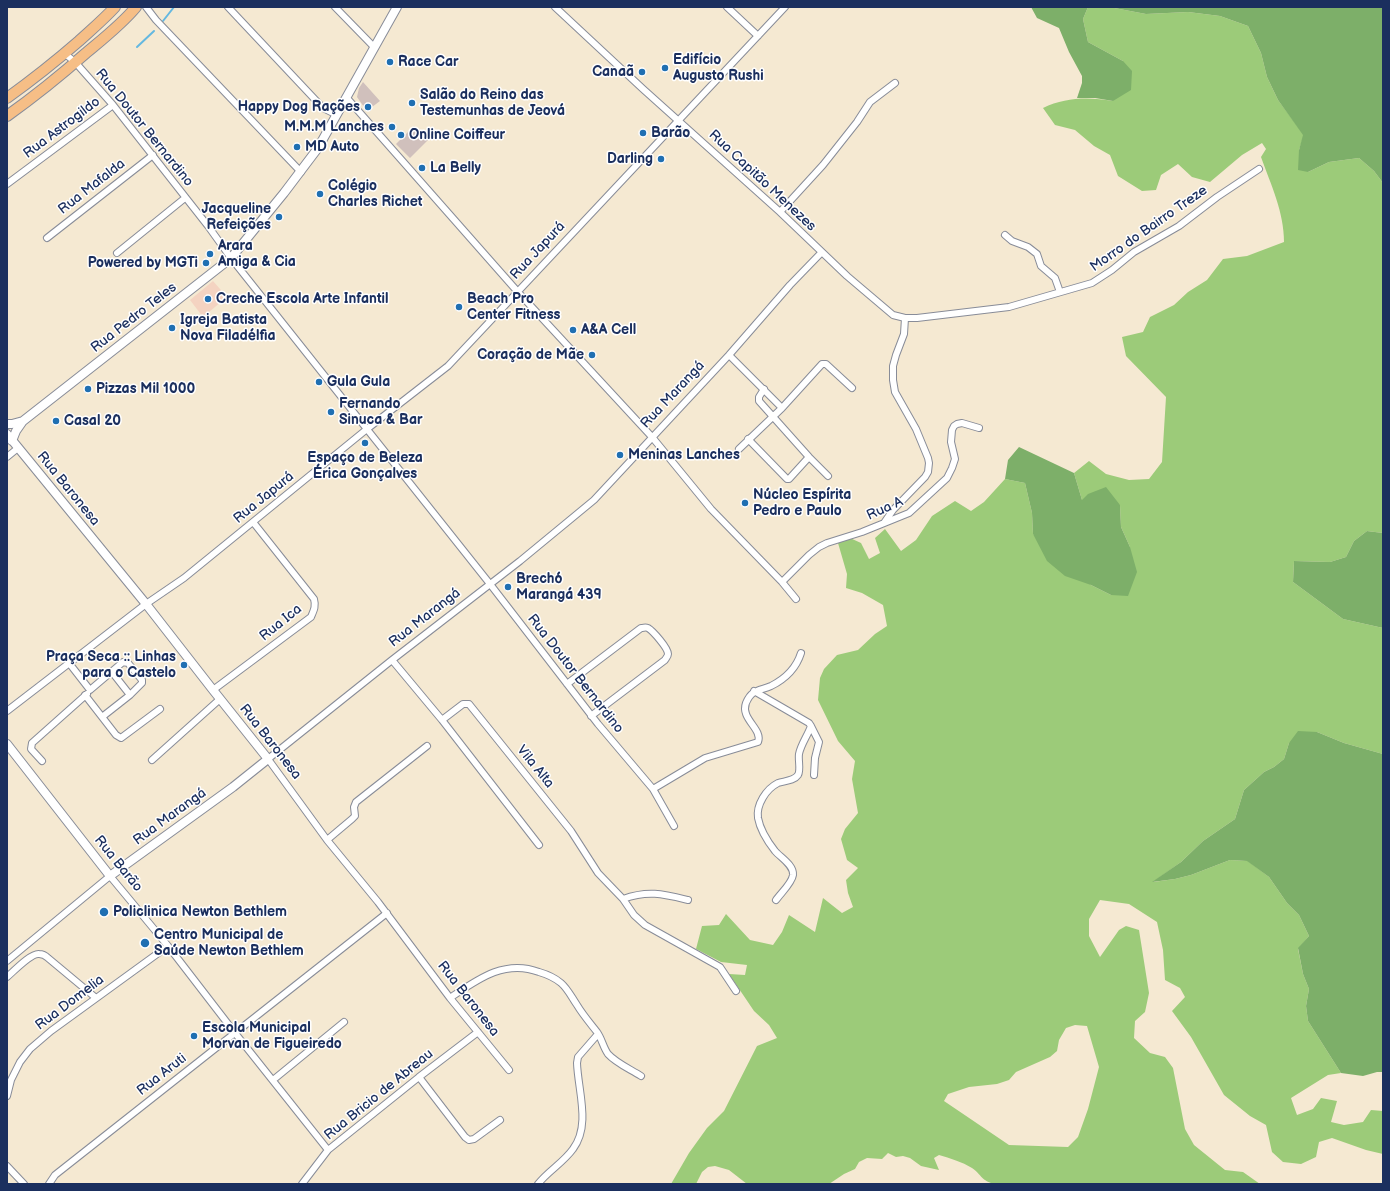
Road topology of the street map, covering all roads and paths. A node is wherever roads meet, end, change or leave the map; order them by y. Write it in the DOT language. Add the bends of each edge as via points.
graph roads {
  1 [pos="115,7"];
  2 [pos="136,7"];
  3 [pos="146,7"];
  4 [pos="228,7"];
  5 [pos="335,7"];
  6 [pos="397,7"];
  7 [pos="555,7"];
  8 [pos="727,7"];
  9 [pos="784,7"];
  10 [pos="758,36"];
  11 [pos="374,47"];
  12 [pos="64,53"];
  13 [pos="75,62"];
  14 [pos="895,84"];
  15 [pos="346,97"];
  16 [pos="7,98"];
  17 [pos="113,105"];
  18 [pos="7,116"];
  19 [pos="337,116"];
  20 [pos="679,120"];
  21 [pos="152,155"];
  22 [pos="1259,169"];
  23 [pos="300,172"];
  24 [pos="7,184"];
  25 [pos="185,198"];
  26 [pos="780,212"];
  27 [pos="1005,235"];
  28 [pos="47,238"];
  29 [pos="117,253"];
  30 [pos="821,253"];
  31 [pos="231,258"];
  32 [pos="517,291"];
  33 [pos="1060,292"];
  34 [pos="905,318"];
  35 [pos="729,355"];
  36 [pos="852,388"];
  37 [pos="764,389"];
  38 [pos="782,408"];
  39 [pos="773,417"];
  40 [pos="23,421"];
  41 [pos="7,424"];
  42 [pos="979,428"];
  43 [pos="367,429"];
  44 [pos="10,437"];
  45 [pos="652,437"];
  46 [pos="748,439"];
  47 [pos="18,448"];
  48 [pos="739,449"];
  49 [pos="7,456"];
  50 [pos="809,457"];
  51 [pos="828,476"];
  52 [pos="253,522"];
  53 [pos="884,523"];
  54 [pos="782,582"];
  55 [pos="490,584"];
  56 [pos="796,599"];
  57 [pos="146,604"];
  58 [pos="801,653"];
  59 [pos="392,660"];
  60 [pos="69,664"];
  61 [pos="112,672"];
  62 [pos="567,684"];
  63 [pos="90,690"];
  64 [pos="213,690"];
  65 [pos="754,691"];
  66 [pos="85,695"];
  67 [pos="130,695"];
  68 [pos="220,699"];
  69 [pos="160,709"];
  70 [pos="7,711"];
  71 [pos="591,716"];
  72 [pos="102,717"];
  73 [pos="442,720"];
  74 [pos="811,726"];
  75 [pos="7,744"];
  76 [pos="427,746"];
  77 [pos="268,759"];
  78 [pos="152,760"];
  79 [pos="42,761"];
  80 [pos="814,775"];
  81 [pos="653,789"];
  82 [pos="674,826"];
  83 [pos="326,840"];
  84 [pos="539,845"];
  85 [pos="110,876"];
  86 [pos="623,899"];
  87 [pos="688,900"];
  88 [pos="776,900"];
  89 [pos="387,913"];
  90 [pos="168,946"];
  91 [pos="7,961"];
  92 [pos="7,977"];
  93 [pos="736,991"];
  94 [pos="96,998"];
  95 [pos="450,998"];
  96 [pos="344,1022"];
  97 [pos="478,1032"];
  98 [pos="235,1033"];
  99 [pos="598,1034"];
  100 [pos="509,1070"];
  101 [pos="641,1076"];
  102 [pos="419,1077"];
  103 [pos="273,1080"];
  104 [pos="7,1096"];
  105 [pos="500,1120"];
  106 [pos="328,1150"];
  107 [pos="7,1166"];
  108 [pos="24,1184"];
  109 [pos="49,1184"];
  110 [pos="302,1184"];
  111 [pos="538,1184"];
  1 -- 12 [label="main road"];
  2 -- 13 [label="main road" via="116,28"];
  3 -- 23 [label="street"];
  4 -- 19 [label="street" via="323,108"];
  5 -- 11 [label="street"];
  6 -- 11 [label="street, Rua Pedro Teles"];
  7 -- 20 [label="street, Rua Capitão Menezes"];
  8 -- 10 [label="street"];
  9 -- 10 [label="street, Rua Japurá"];
  10 -- 20 [label="street, Rua Japurá"];
  11 -- 15 [label="street, Rua Pedro Teles"];
  12 -- 13 [label="street, Rua Doutor Bernardino"];
  12 -- 16 [label="main road"];
  13 -- 17 [label="street, Rua Doutor Bernardino"];
  13 -- 18 [label="main road"];
  14 -- 26 [label="street" via="870,102 823,165"];
  15 -- 19 [label="street, Rua Pedro Teles"];
  15 -- 32 [label="street"];
  17 -- 21 [label="street, Rua Doutor Bernardino"];
  17 -- 24 [label="street, Rua Astrogildo"];
  19 -- 23 [label="street, Rua Pedro Teles"];
  20 -- 26 [label="street, Rua Capitão Menezes"];
  20 -- 32 [label="street, Rua Japurá"];
  21 -- 25 [label="street, Rua Doutor Bernardino"];
  21 -- 28 [label="street, Rua Mafalda"];
  22 -- 33 [label="street, Morro do Bairro Treze" via="1179,226 1134,252 1102,277 1092,283"];
  23 -- 31 [label="street, Rua Pedro Teles"];
  25 -- 29 [label="street"];
  25 -- 31 [label="street, Rua Doutor Bernardino"];
  26 -- 30 [label="street, Rua Capitão Menezes"];
  27 -- 33 [label="street" via="1036,252 1041,266 1055,278"];
  30 -- 34 [label="street, Rua Capitão Menezes" via="893,315"];
  30 -- 35 [label="street, Rua Marangá"];
  31 -- 40 [label="street, Rua Pedro Teles"];
  31 -- 43 [label="street, Rua Doutor Bernardino"];
  32 -- 43 [label="street, Rua Japurá" via="448,366"];
  32 -- 45 [label="street"];
  33 -- 34 [label="street, Morro do Bairro Treze" via="1009,307"];
  34 -- 53 [label="street" via="904,334 893,366 895,392 916,429 929,463 925,478 893,510"];
  35 -- 37 [label="street"];
  35 -- 45 [label="street, Rua Marangá"];
  36 -- 38 [label="street" via="824,364"];
  37 -- 38 [label="street"];
  37 -- 39 [label="street" via="759,401"];
  38 -- 39 [label="street"];
  39 -- 46 [label="street"];
  39 -- 50 [label="street"];
  40 -- 41 [label="street, Rua Pedro Teles"];
  40 -- 44 [label="street, Rua Pedro Teles"];
  42 -- 53 [label="street, Rua A" via="962,423 954,426 952,442 955,459 947,478 909,513"];
  43 -- 52 [label="street, Rua Japurá"];
  43 -- 55 [label="street, Rua Doutor Bernardino"];
  44 -- 47 [label="street, Rua Baronesa"];
  45 -- 54 [label="street" via="711,510"];
  45 -- 55 [label="street, Rua Marangá" via="594,500"];
  46 -- 48 [label="street"];
  46 -- 50 [label="street" via="787,480"];
  47 -- 49 [label="street"];
  47 -- 57 [label="street, Rua Baronesa"];
  50 -- 51 [label="street"];
  52 -- 57 [label="street, Rua Japurá" via="184,578"];
  52 -- 64 [label="street, Rua Ica" via="314,599 314,610 311,617"];
  53 -- 54 [label="street, Rua A" via="819,547"];
  54 -- 56 [label="street"];
  55 -- 59 [label="street, Rua Marangá"];
  55 -- 62 [label="street, Rua Doutor Bernardino"];
  57 -- 60 [label="street, Rua Japurá"];
  57 -- 64 [label="street, Rua Baronesa"];
  58 -- 65 [label="street" via="794,669 788,675 770,686"];
  59 -- 73 [label="street"];
  59 -- 77 [label="street, Rua Marangá"];
  60 -- 63 [label="street"];
  60 -- 70 [label="street, Rua Japurá"];
  61 -- 63 [label="street"];
  61 -- 67 [label="street"];
  61 -- 67 [label="street" via="126,661 142,680"];
  62 -- 71 [label="street, Rua Doutor Bernardino"];
  62 -- 71 [label="street" via="642,628 650,630 660,640 668,654 665,660"];
  63 -- 66 [label="street"];
  64 -- 68 [label="street, Rua Baronesa"];
  65 -- 74 [label="street"];
  65 -- 81 [label="street" via="745,708 759,734 758,742 705,758"];
  66 -- 72 [label="street"];
  66 -- 79 [label="street" via="32,743 31,749"];
  67 -- 72 [label="street"];
  68 -- 77 [label="street, Rua Baronesa"];
  68 -- 78 [label="street"];
  69 -- 72 [label="street" via="123,738 116,735"];
  71 -- 81 [label="street, Rua Doutor Bernardino"];
  73 -- 84 [label="street"];
  73 -- 86 [label="street, Vila Alta" via="463,704 469,704 571,831 598,873"];
  74 -- 80 [label="street" via="819,742 814,758"];
  74 -- 88 [label="street" via="799,753 799,773 769,790 759,807 758,818 765,835 792,870 793,875"];
  75 -- 85 [label="street, Rua Barão"];
  76 -- 83 [label="street" via="356,802 355,816"];
  77 -- 83 [label="street, Rua Baronesa"];
  77 -- 85 [label="street, Rua Marangá"];
  81 -- 82 [label="street, Rua Doutor Bernardino"];
  83 -- 89 [label="street, Rua Baronesa"];
  85 -- 90 [label="street, Rua Barão"];
  85 -- 91 [label="street, Rua Marangá"];
  86 -- 87 [label="street" via="655,893"];
  86 -- 93 [label="street" via="645,925 720,967"];
  89 -- 95 [label="street, Rua Baronesa"];
  89 -- 98 [label="street, Rua Aruti"];
  90 -- 94 [label="street, Rua Domelia"];
  90 -- 98 [label="street, Rua Barão"];
  92 -- 94 [label="street" via="32,955 43,954"];
  94 -- 104 [label="street, Rua Domelia" via="30,1049 11,1080"];
  95 -- 97 [label="street, Rua Baronesa"];
  95 -- 99 [label="street" via="484,976 500,970 516,967 531,969 560,982"];
  96 -- 103 [label="street"];
  97 -- 100 [label="street, Rua Baronesa"];
  97 -- 102 [label="street, Rua Bricio de Abreau"];
  98 -- 103 [label="street, Rua Barão"];
  98 -- 109 [label="street, Rua Aruti" via="55,1175"];
  99 -- 101 [label="street" via="602,1045 614,1059"];
  99 -- 111 [label="street" via="578,1057 583,1121 580,1138 569,1154"];
  102 -- 105 [label="street" via="469,1140"];
  102 -- 106 [label="street, Rua Bricio de Abreau"];
  103 -- 106 [label="street, Rua Barão"];
  106 -- 110 [label="street, Rua Bricio de Abreau"];
  107 -- 108 [label="street"];
}
